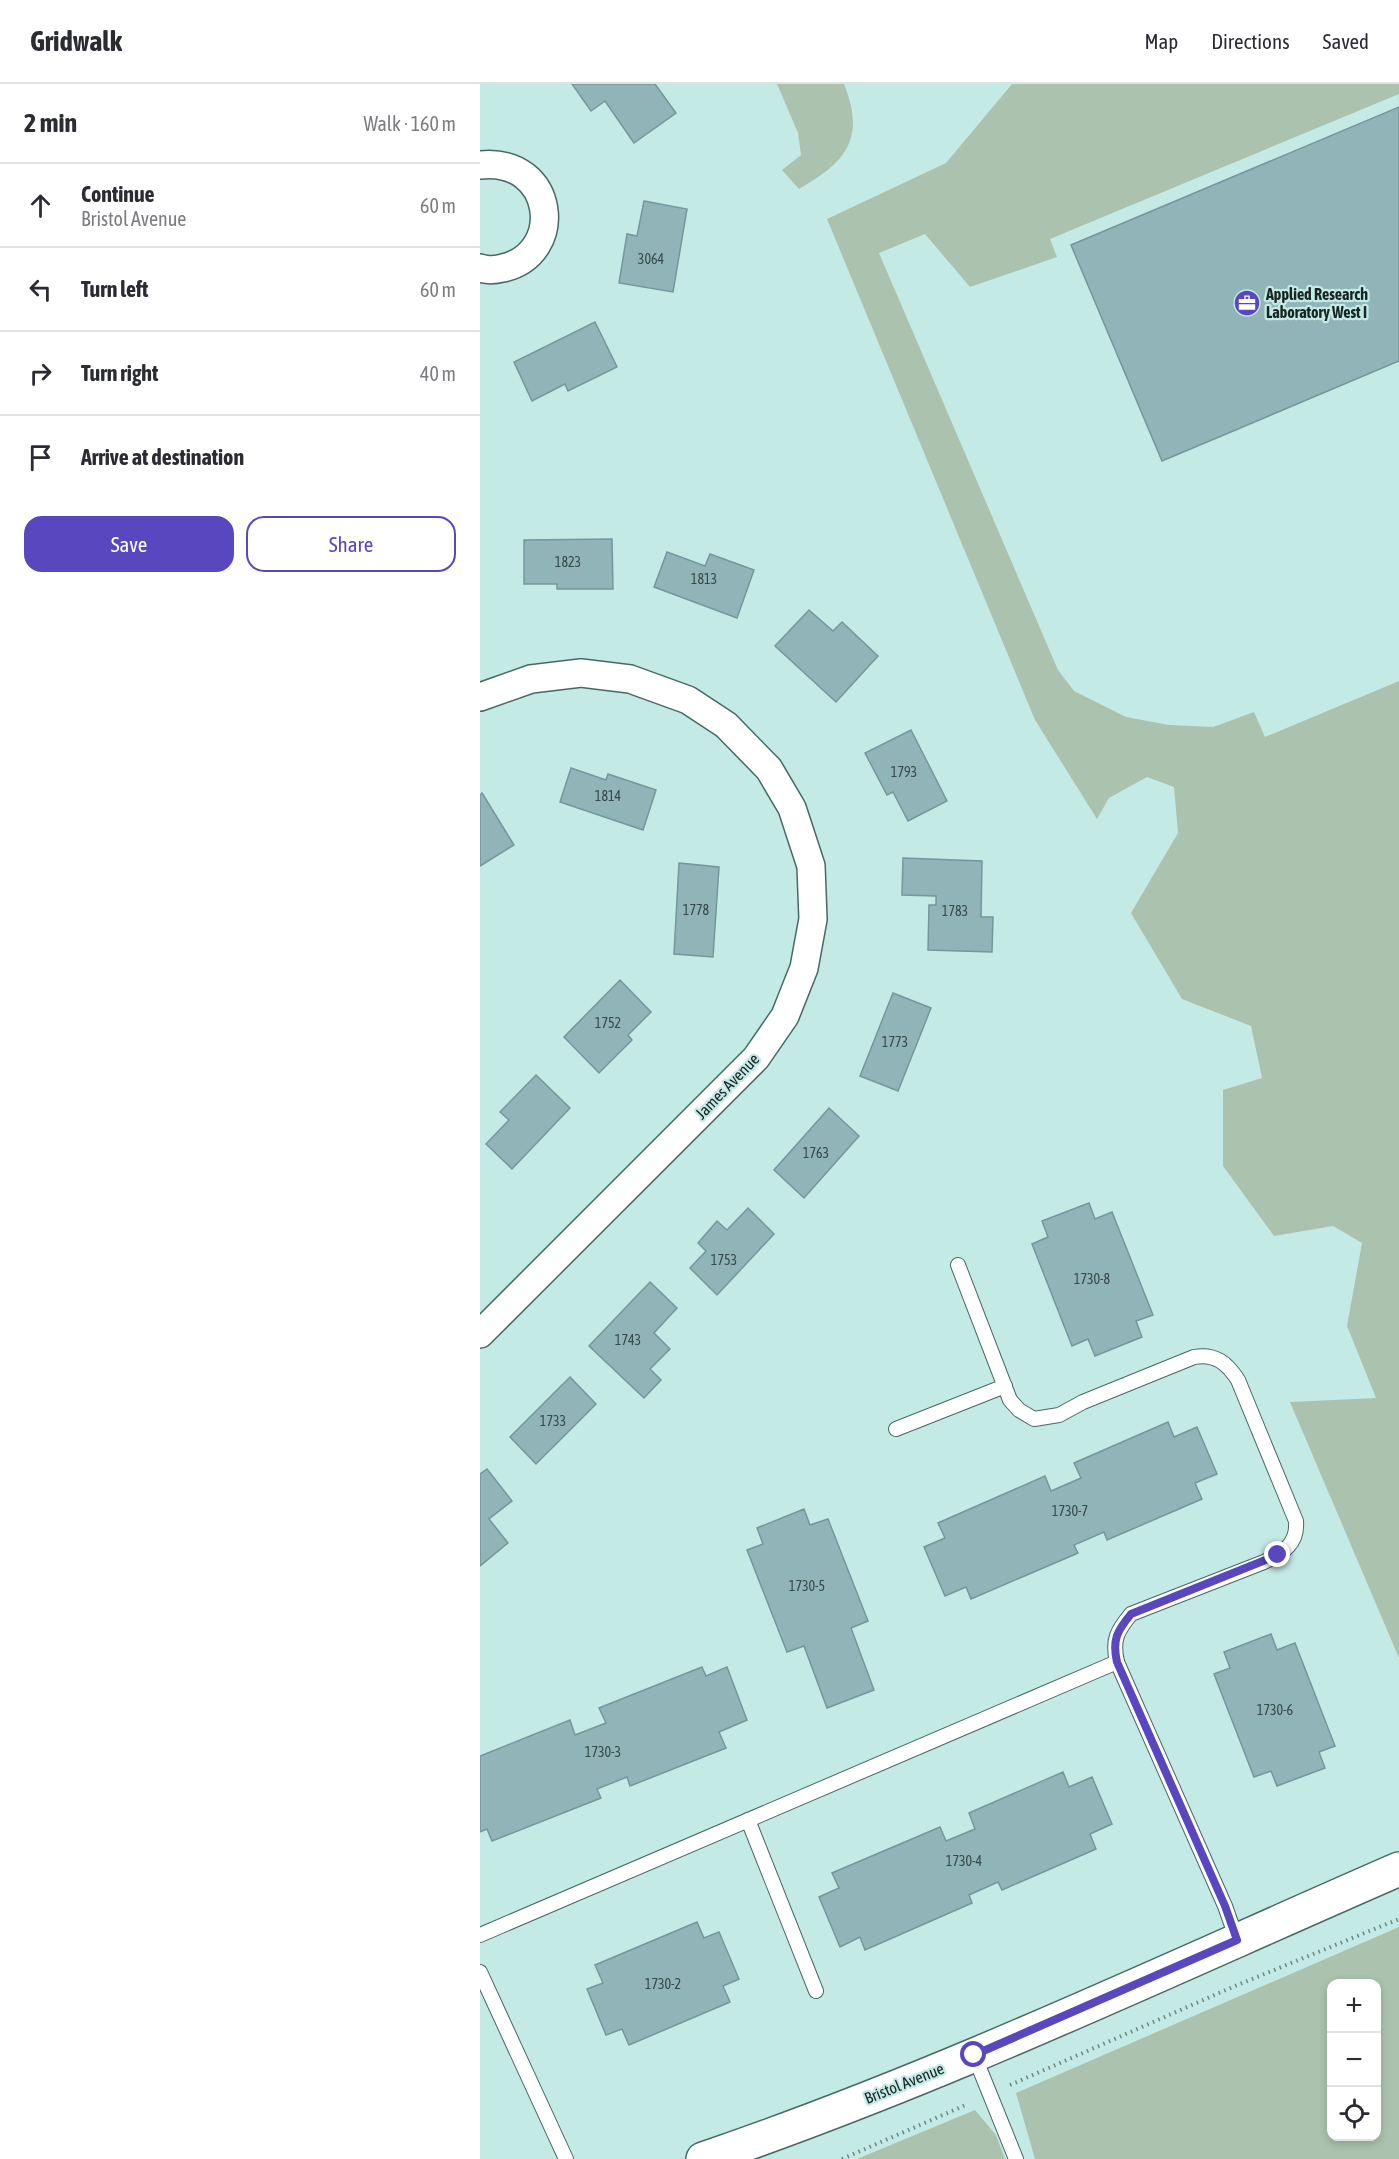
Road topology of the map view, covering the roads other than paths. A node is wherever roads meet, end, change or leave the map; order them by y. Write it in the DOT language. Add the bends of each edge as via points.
graph roads {
  1 [pos="480,165"];
  2 [pos="480,268"];
  3 [pos="480,697"];
  4 [pos="958,1265"];
  5 [pos="480,1334"];
  6 [pos="1005,1386"];
  7 [pos="896,1429"];
  8 [pos="1117,1662"];
  9 [pos="748,1820"];
  10 [pos="1399,1869"];
  11 [pos="480,1935"];
  12 [pos="1237,1940"];
  13 [pos="480,1972"];
  14 [pos="816,1991"];
  15 [pos="974,2055"];
  16 [pos="566,2159"];
  17 [pos="703,2159"];
  18 [pos="1016,2159"];
  1 -- 2 [label="street" via="512,167 527,177 544,210 544,226 536,246 523,260 495,270"];
  3 -- 5 [label="street, James Avenue" via="531,679 581,673 630,679 688,700 726,725 769,769 792,808 811,866 813,919 804,968 785,1016 756,1058"];
  4 -- 6 [label="lane"];
  6 -- 7 [label="lane"];
  6 -- 8 [label="lane" via="1019,1410 1034,1419 1045,1418 1182,1360 1205,1355 1217,1358 1238,1380 1296,1521 1294,1539 1278,1555 1131,1614 1120,1627 1113,1647"];
  8 -- 9 [label="lane"];
  8 -- 12 [label="lane"];
  9 -- 11 [label="lane"];
  9 -- 14 [label="lane"];
  10 -- 12 [label="street, Bristol Avenue"];
  12 -- 15 [label="street, Bristol Avenue"];
  13 -- 16 [label="lane"];
  15 -- 17 [label="street, Bristol Avenue"];
  15 -- 18 [label="lane"];
}
